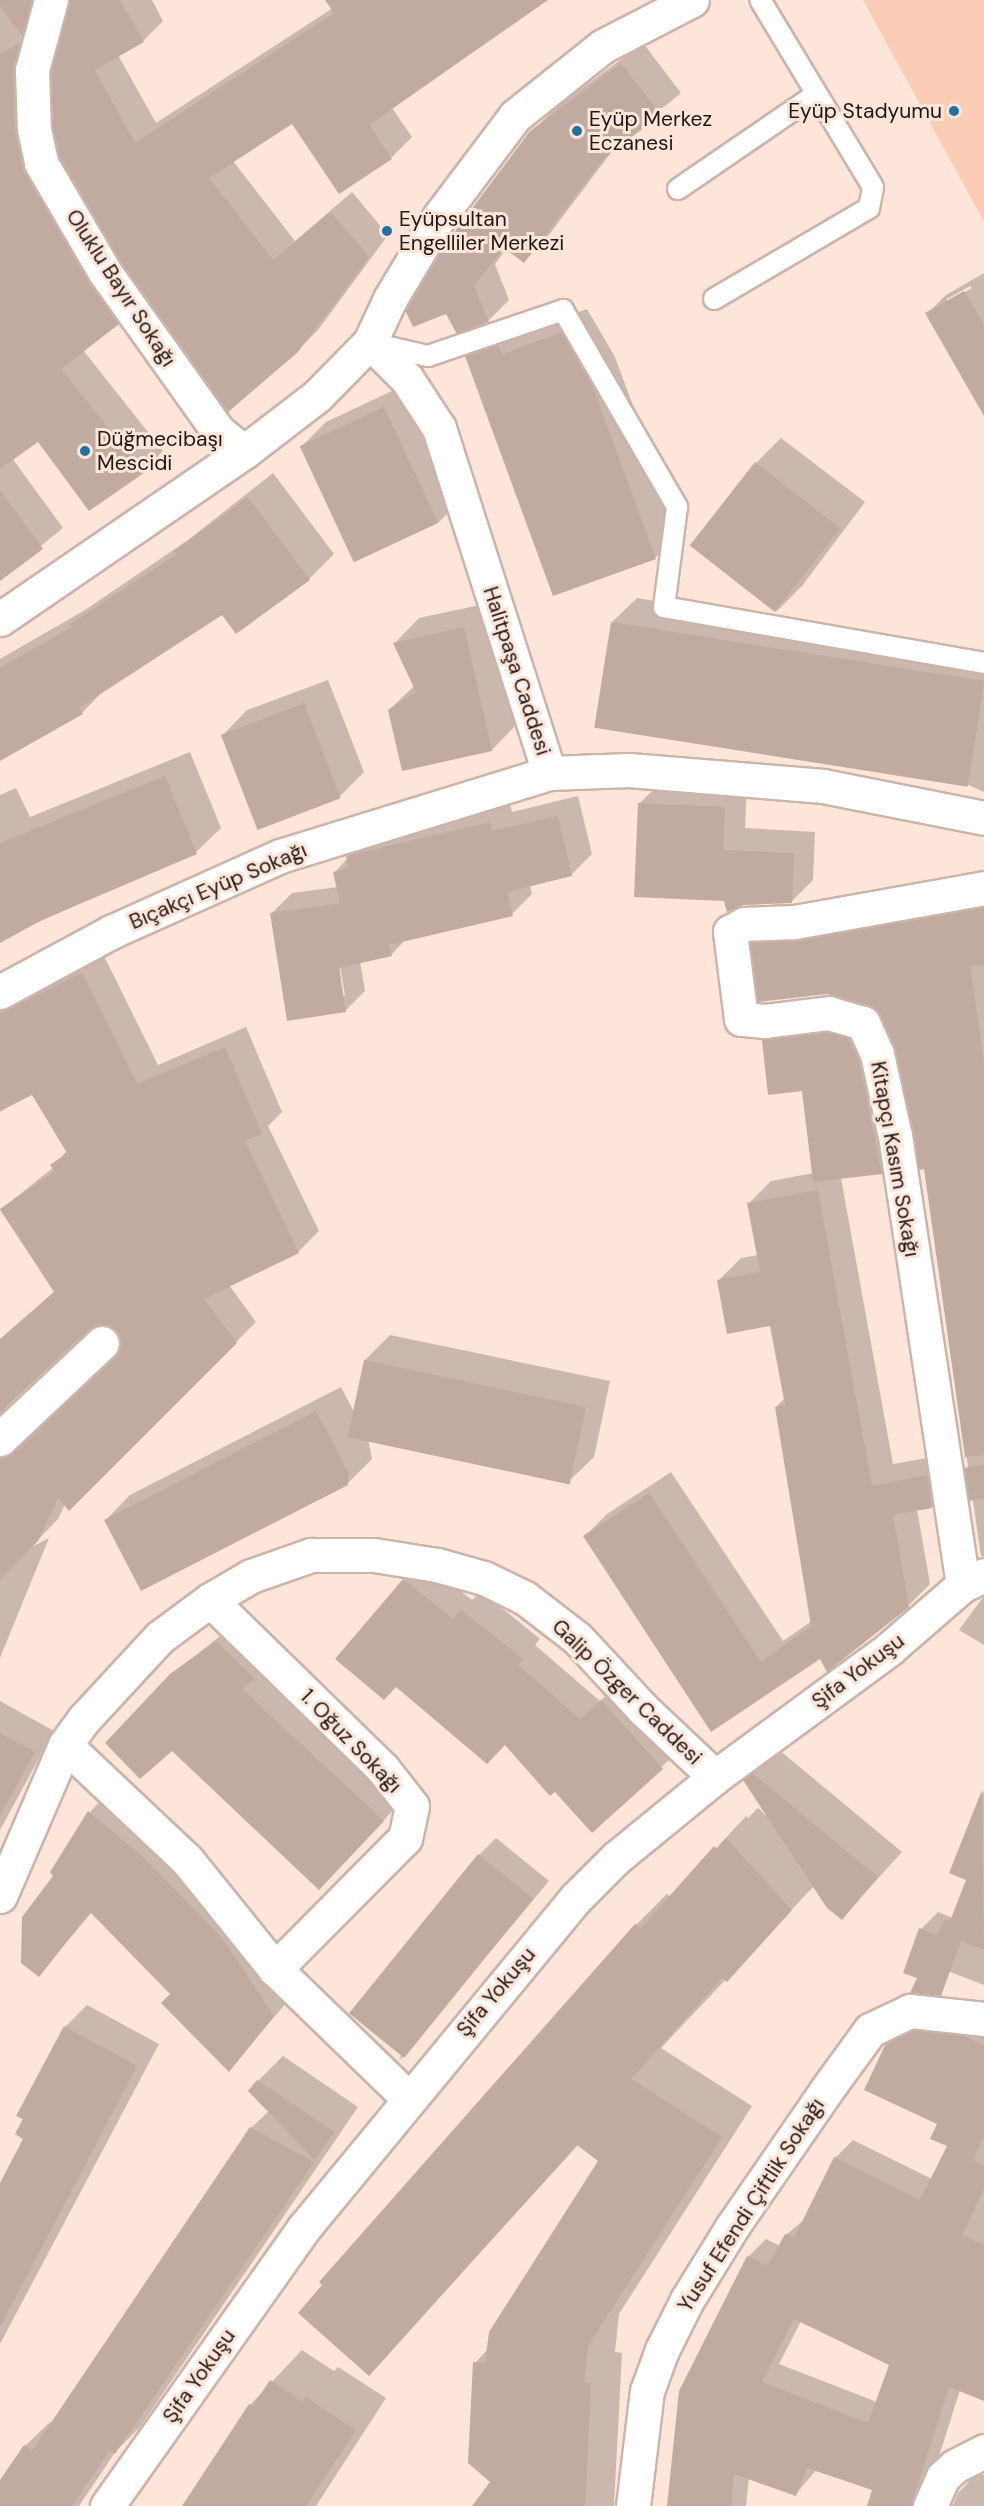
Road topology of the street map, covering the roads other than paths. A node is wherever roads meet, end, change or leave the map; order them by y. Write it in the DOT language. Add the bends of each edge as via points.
graph roads {
  1 [pos="51,0"];
  2 [pos="692,0"];
  3 [pos="760,0"];
  4 [pos="817,94"];
  5 [pos="678,189"];
  6 [pos="714,299"];
  7 [pos="370,342"];
  8 [pos="244,452"];
  9 [pos="0,619"];
  10 [pos="984,663"];
  11 [pos="549,772"];
  12 [pos="984,818"];
  13 [pos="984,888"];
  14 [pos="0,992"];
  15 [pos="102,1342"];
  16 [pos="0,1439"];
  17 [pos="974,1580"];
  18 [pos="210,1600"];
  19 [pos="65,1745"];
  20 [pos="715,1777"];
  21 [pos="0,1896"];
  22 [pos="275,1969"];
  23 [pos="984,2019"];
  24 [pos="408,2098"];
  25 [pos="984,2451"];
  26 [pos="107,2506"];
  27 [pos="633,2506"];
  28 [pos="930,2506"];
  1 -- 8 [label="street, Oluklu Bayır Sokağı" via="32,70 34,129 42,163 104,271 218,431"];
  2 -- 7 [label="street" via="603,46 515,116 440,217 390,299"];
  3 -- 4 [label="lane"];
  4 -- 5 [label="lane"];
  4 -- 6 [label="lane" via="873,187 869,208"];
  7 -- 8 [label="street" via="317,396"];
  7 -- 10 [label="lane" via="428,356 562,310 677,507 664,607"];
  7 -- 11 [label="street, Halitpaşa Caddesi" via="407,379 439,428"];
  8 -- 9 [label="street"];
  11 -- 12 [label="street, Halitpaşa Caddesi" via="629,770 823,786"];
  11 -- 14 [label="street, Bıçakçı Eyüp Sokağı" via="280,856 111,933"];
  13 -- 17 [label="street, Kitapçı Kasım Sokağı" via="794,922 744,924 730,932 741,1019 765,1021 830,1013 863,1023 878,1054"];
  15 -- 16 [label="street"];
  17 -- 20 [label="street, Şifa Yokuşu" via="889,1649"];
  18 -- 19 [label="street, Galip Özger Caddesi" via="160,1637"];
  18 -- 20 [label="street, Galip Özger Caddesi" via="251,1576 311,1555 374,1555 484,1578 525,1598 577,1638"];
  18 -- 22 [label="street, 1. Oğuz Sokağı" via="383,1769 412,1806 405,1838"];
  19 -- 21 [label="street, Galip Özger Caddesi"];
  19 -- 22 [label="street" via="187,1860"];
  20 -- 24 [label="street, Şifa Yokuşu" via="616,1858 576,1898"];
  22 -- 24 [label="street"];
  23 -- 27 [label="street, Yusuf Efendi Çiftlik Sokağı" via="910,2011 870,2030 825,2092 732,2227 687,2300 662,2350 647,2391"];
  24 -- 26 [label="street, Şifa Yokuşu" via="303,2229"];
  25 -- 28 [label="street" via="943,2477"];
}
